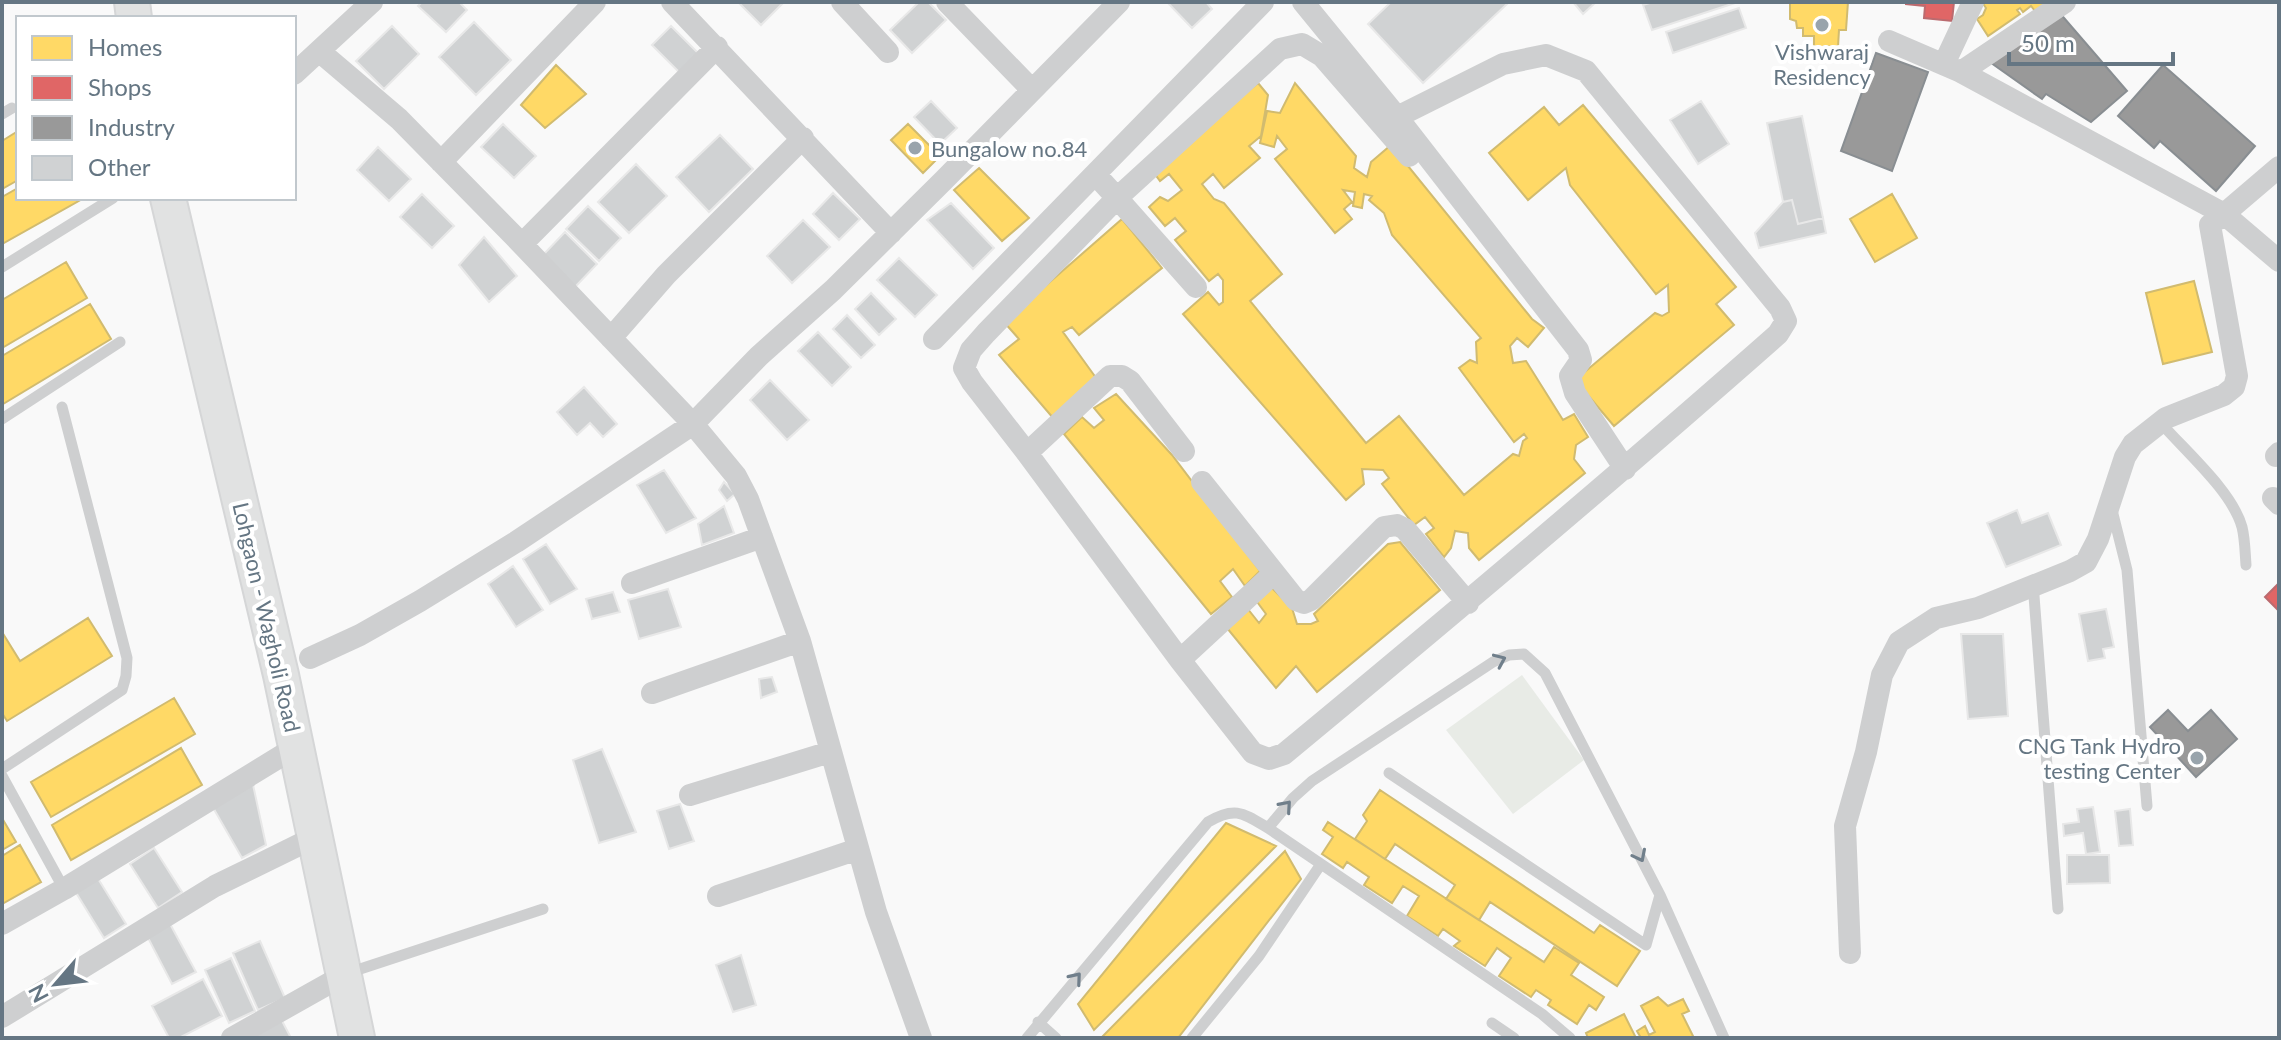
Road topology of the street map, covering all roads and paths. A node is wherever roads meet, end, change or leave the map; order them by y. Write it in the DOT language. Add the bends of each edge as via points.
graph roads {
  1 [pos="372,2"];
  2 [pos="595,2"];
  3 [pos="672,2"];
  4 [pos="842,2"];
  5 [pos="947,2"];
  6 [pos="1119,2"];
  7 [pos="1263,2"];
  8 [pos="1303,2"];
  9 [pos="1973,2"];
  10 [pos="2065,2"];
  11 [pos="1889,41"];
  12 [pos="717,47"];
  13 [pos="319,51"];
  14 [pos="888,52"];
  15 [pos="1953,68"];
  16 [pos="296,72"];
  17 [pos="1032,90"];
  18 [pos="1397,117"];
  19 [pos="803,138"];
  20 [pos="441,162"];
  21 [pos="2279,167"];
  22 [pos="1095,174"];
  23 [pos="1117,198"];
  24 [pos="110,200"];
  25 [pos="168,200"];
  26 [pos="1449,205"];
  27 [pos="2224,214"];
  28 [pos="891,233"];
  29 [pos="522,244"];
  30 [pos="2279,261"];
  31 [pos="2,267"];
  32 [pos="1196,287"];
  33 [pos="611,338"];
  34 [pos="934,339"];
  35 [pos="120,342"];
  36 [pos="62,407"];
  37 [pos="3,417"];
  38 [pos="2160,422"];
  39 [pos="693,424"];
  40 [pos="1184,451"];
  41 [pos="1027,453"];
  42 [pos="1625,469"];
  43 [pos="1202,482"];
  44 [pos="2110,502"];
  45 [pos="762,537"];
  46 [pos="2246,565"];
  47 [pos="1273,574"];
  48 [pos="632,583"];
  49 [pos="2033,583"];
  50 [pos="1468,603"];
  51 [pos="800,641"];
  52 [pos="310,658"];
  53 [pos="1180,660"];
  54 [pos="652,693"];
  55 [pos="296,747"];
  56 [pos="830,752"];
  57 [pos="2,769"];
  58 [pos="1389,773"];
  59 [pos="2,776"];
  60 [pos="690,795"];
  61 [pos="2147,806"];
  62 [pos="1268,828"];
  63 [pos="315,837"];
  64 [pos="858,849"];
  65 [pos="1321,864"];
  66 [pos="64,889"];
  67 [pos="1660,895"];
  68 [pos="718,896"];
  69 [pos="543,909"];
  70 [pos="2058,909"];
  71 [pos="2,924"];
  72 [pos="1850,953"];
  73 [pos="344,975"];
  74 [pos="2,1017"];
  75 [pos="1038,1022"];
  76 [pos="1492,1023"];
  77 [pos="232,1038"];
  78 [pos="357,1038"];
  79 [pos="921,1038"];
  80 [pos="1027,1038"];
  81 [pos="1056,1038"];
  82 [pos="1192,1038"];
  83 [pos="1514,1038"];
  84 [pos="1570,1038"];
  85 [pos="1724,1038"];
  1 -- 13 [label="street"];
  2 -- 20 [label="street"];
  3 -- 12 [label="street"];
  4 -- 14 [label="street"];
  5 -- 17 [label="street"];
  6 -- 17 [label="street"];
  7 -- 22 [label="street"];
  8 -- 18 [label="street"];
  9 -- 15 [label="street"];
  10 -- 15 [label="street"];
  11 -- 15 [label="street"];
  12 -- 19 [label="street"];
  12 -- 29 [label="street"];
  13 -- 16 [label="street"];
  13 -- 20 [label="street"];
  15 -- 27 [label="street"];
  17 -- 28 [label="street"];
  18 -- 42 [label="street" via="1578,350 1581,360 1570,376 1575,393"];
  18 -- 42 [label="street" via="1503,64 1546,55 1586,71 1780,308 1786,321 1778,334"];
  19 -- 28 [label="street"];
  19 -- 33 [label="street"];
  20 -- 29 [label="street"];
  21 -- 27 [label="street"];
  22 -- 23 [label="street"];
  22 -- 34 [label="street"];
  23 -- 26 [label="street" via="1280,49 1302,44 1322,56 1351,87"];
  23 -- 32 [label="street"];
  23 -- 41 [label="street" via="986,333 964,368"];
  24 -- 31 [label="lane"];
  25 -- 55 [label="main road, Lohgaon - Wagholi Road"];
  27 -- 30 [label="street"];
  27 -- 38 [label="street" via="2210,225 2237,376 2234,387"];
  28 -- 39 [label="street"];
  29 -- 33 [label="street"];
  33 -- 39 [label="street"];
  35 -- 37 [label="lane"];
  36 -- 57 [label="lane" via="127,658 126,676 122,690"];
  38 -- 44 [label="street" via="2133,444"];
  38 -- 46 [label="lane" via="2235,510"];
  39 -- 45 [label="street" via="736,476"];
  39 -- 52 [label="street" via="420,601"];
  40 -- 41 [label="street" via="1130,381 1110,376"];
  41 -- 53 [label="street"];
  42 -- 50 [label="street"];
  43 -- 47 [label="street"];
  44 -- 49 [label="street" via="2086,562"];
  44 -- 61 [label="lane" via="2127,570"];
  45 -- 48 [label="street"];
  45 -- 51 [label="street"];
  47 -- 50 [label="street" via="1304,603 1384,527 1397,525"];
  47 -- 53 [label="street"];
  49 -- 70 [label="lane"];
  49 -- 72 [label="street" via="1919,627 1899,642 1882,675 1845,826"];
  50 -- 53 [label="street" via="1284,754 1269,759 1253,753"];
  51 -- 54 [label="street"];
  51 -- 56 [label="street"];
  55 -- 63 [label="main road, Lohgaon - Wagholi Road"];
  55 -- 66 [label="street"];
  56 -- 60 [label="street"];
  56 -- 64 [label="street"];
  58 -- 67 [label="lane" via="1646,945"];
  59 -- 66 [label="lane"];
  62 -- 65 [label="lane"];
  62 -- 67 [label="lane, one-way" via="1312,781 1493,662 1524,654 1545,673"];
  75 -- 62 [label="lane, one-way" via="1208,822 1237,812"];
  63 -- 73 [label="main road, Lohgaon - Wagholi Road"];
  63 -- 74 [label="street" via="215,886"];
  64 -- 68 [label="street"];
  64 -- 79 [label="street"];
  65 -- 82 [label="lane" via="1259,956"];
  65 -- 84 [label="lane"];
  66 -- 71 [label="street"];
  67 -- 85 [label="lane"];
  69 -- 73 [label="lane"];
  73 -- 77 [label="street"];
  73 -- 78 [label="main road, Lohgaon - Wagholi Road"];
  75 -- 80 [label="lane"];
  75 -- 81 [label="lane"];
  76 -- 83 [label="lane"];
}
